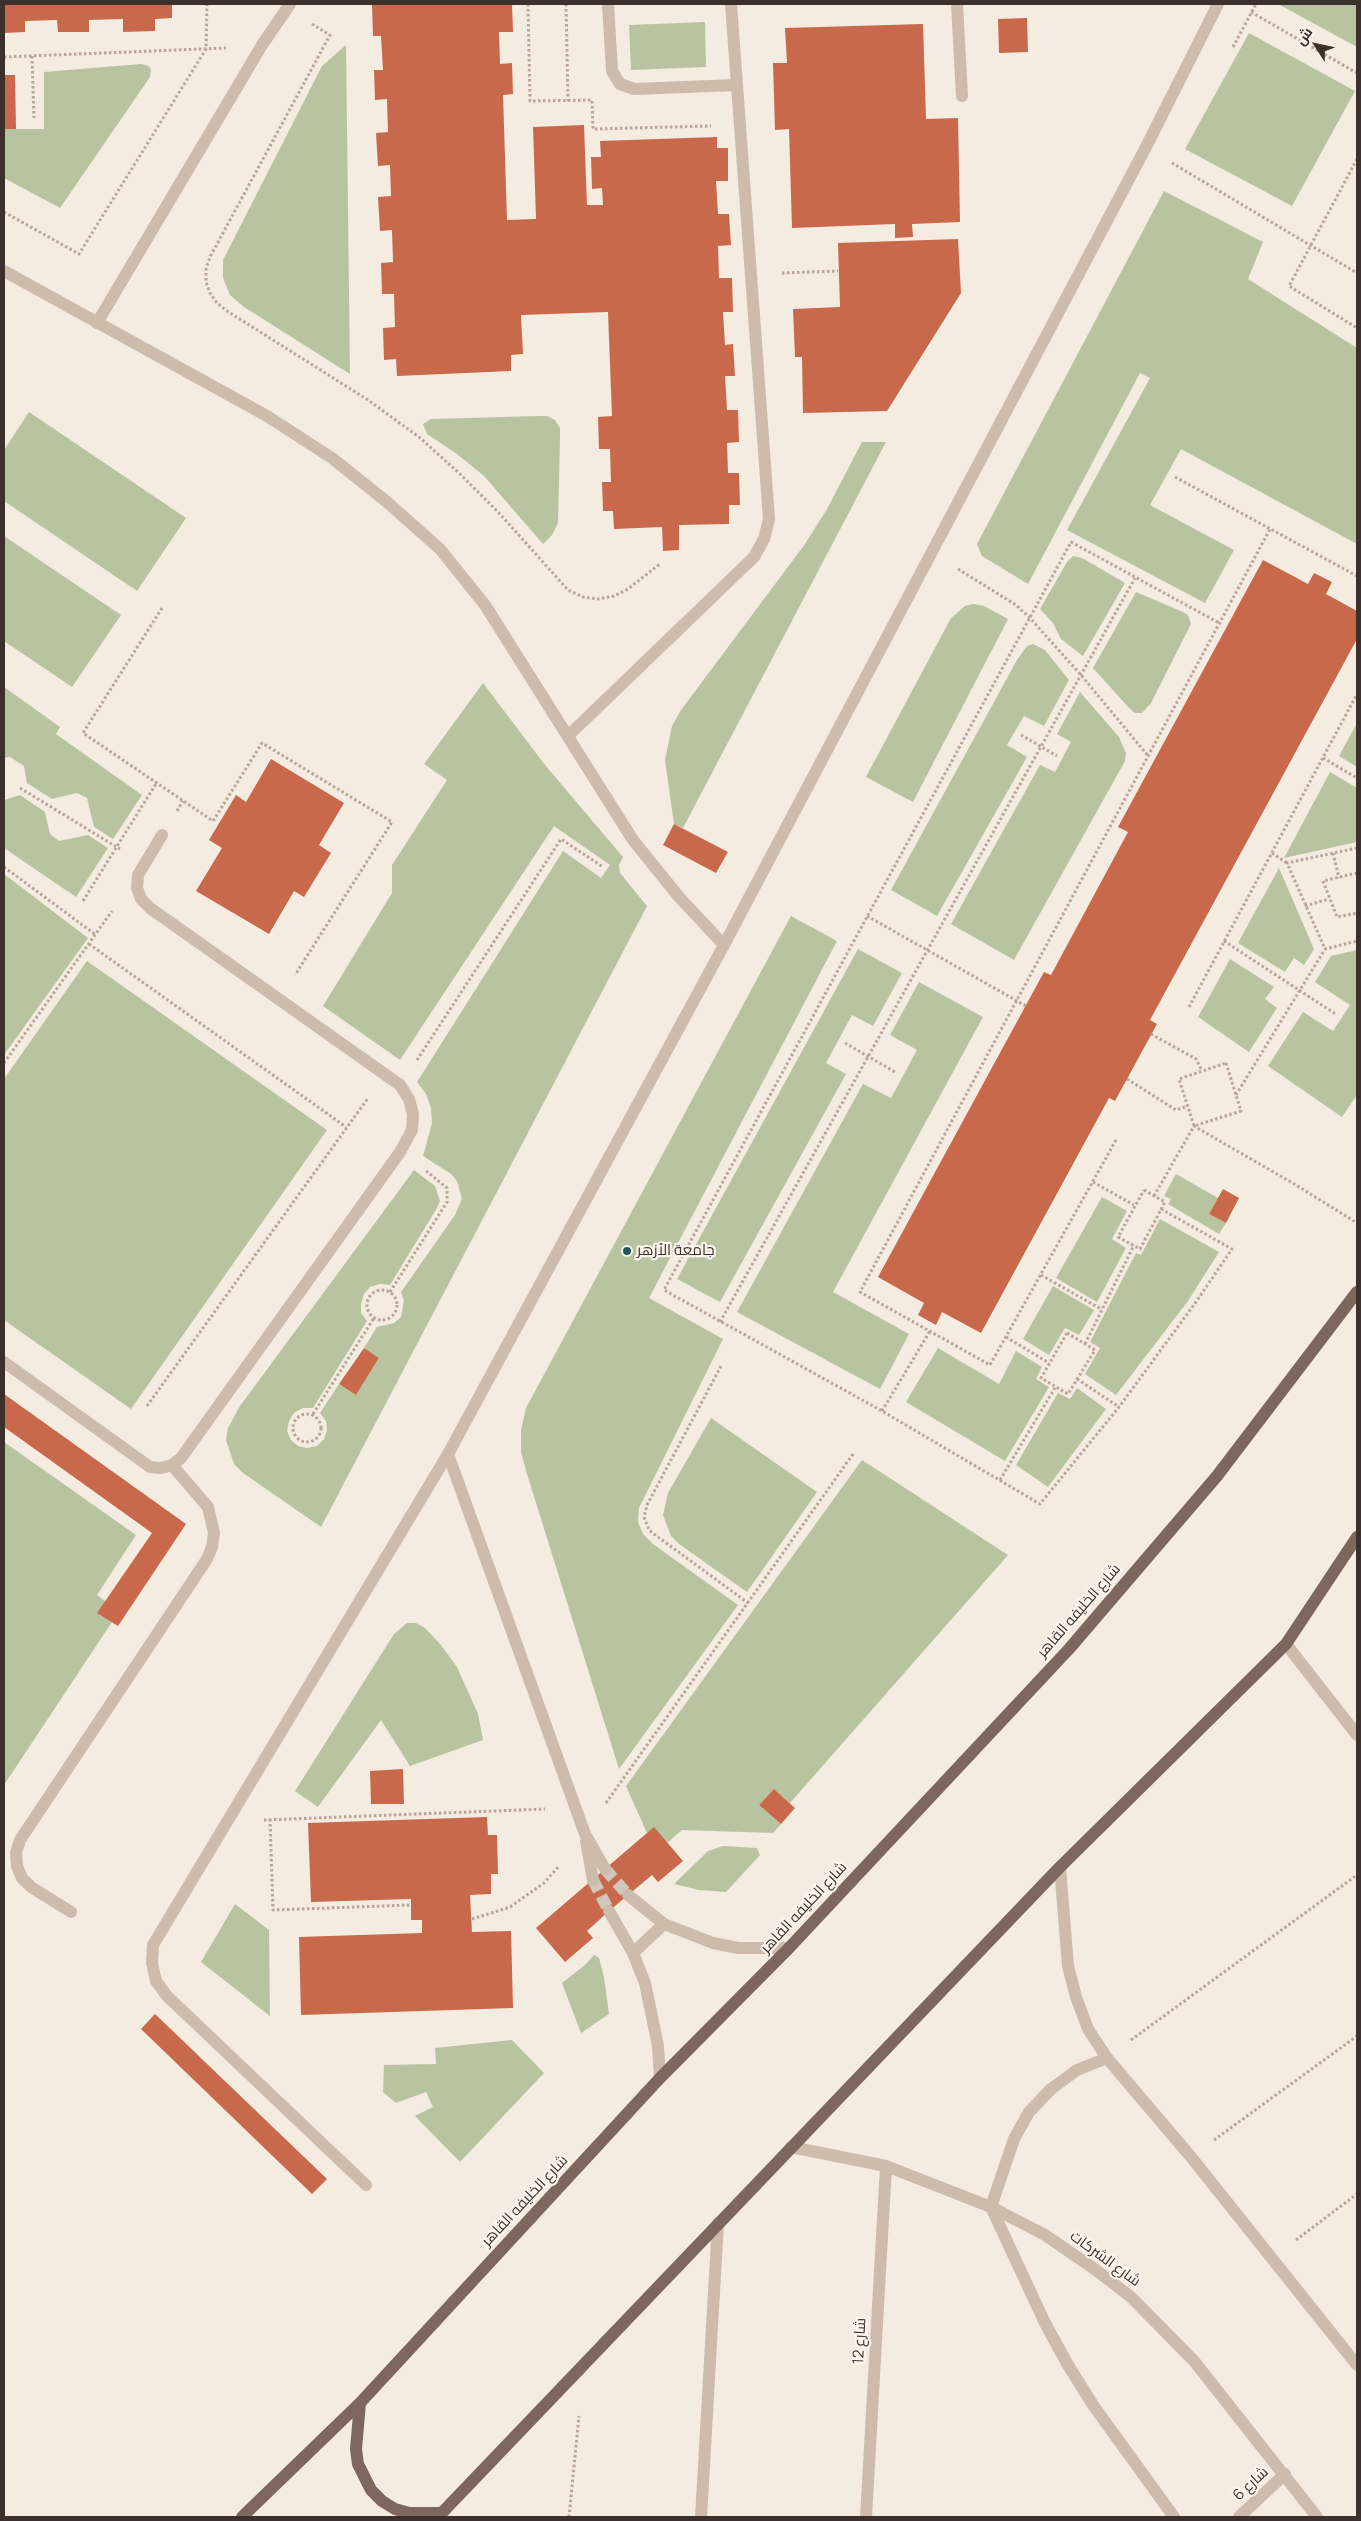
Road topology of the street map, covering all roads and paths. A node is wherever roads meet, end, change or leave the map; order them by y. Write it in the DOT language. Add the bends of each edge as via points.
graph roads {
  1 [pos="207,4"];
  2 [pos="566,4"];
  3 [pos="608,4"];
  4 [pos="730,4"];
  5 [pos="957,4"];
  6 [pos="1218,4"];
  7 [pos="288,6"];
  8 [pos="1252,12"];
  9 [pos="262,45"];
  10 [pos="206,49"];
  11 [pos="32,56"];
  12 [pos="4,57"];
  13 [pos="1357,73"];
  14 [pos="737,85"];
  15 [pos="962,96"];
  16 [pos="568,101"];
  17 [pos="34,118"];
  18 [pos="1146,147"];
  19 [pos="1357,159"];
  20 [pos="4,212"];
  21 [pos="1310,245"];
  22 [pos="4,271"];
  23 [pos="838,271"];
  24 [pos="1357,273"];
  25 [pos="751,274"];
  26 [pos="97,323"];
  27 [pos="1357,328"];
  28 [pos="1175,477"];
  29 [pos="1270,529"];
  30 [pos="932,553"];
  31 [pos="661,563"];
  32 [pos="1357,576"];
  33 [pos="1135,578"];
  34 [pos="162,608"];
  35 [pos="1029,617"];
  36 [pos="1221,624"];
  37 [pos="1081,675"];
  38 [pos="1357,694"];
  39 [pos="1021,735"];
  40 [pos="568,736"];
  41 [pos="1042,746"];
  42 [pos="1058,756"];
  43 [pos="1149,758"];
  44 [pos="1323,758"];
  45 [pos="1357,778"];
  46 [pos="156,782"];
  47 [pos="20,788"];
  48 [pos="162,835"];
  49 [pos="116,846"];
  50 [pos="1357,848"];
  51 [pos="1272,853"];
  52 [pos="1333,853"];
  53 [pos="1287,863"];
  54 [pos="144,864"];
  55 [pos="4,867"];
  56 [pos="603,867"];
  57 [pos="1357,873"];
  58 [pos="1339,878"];
  59 [pos="137,888"];
  60 [pos="1330,899"];
  61 [pos="83,901"];
  62 [pos="1305,906"];
  63 [pos="1357,913"];
  64 [pos="867,916"];
  65 [pos="96,935"];
  66 [pos="1224,941"];
  67 [pos="1357,941"];
  68 [pos="89,944"];
  69 [pos="724,945"];
  70 [pos="1325,949"];
  71 [pos="928,950"];
  72 [pos="1300,990"];
  73 [pos="280,999"];
  74 [pos="1018,1002"];
  75 [pos="1026,1006"];
  76 [pos="1189,1007"];
  77 [pos="1337,1015"];
  78 [pos="1151,1034"];
  79 [pos="845,1043"];
  80 [pos="868,1057"];
  81 [pos="4,1063"];
  82 [pos="1202,1071"];
  83 [pos="895,1072"];
  84 [pos="1127,1079"];
  85 [pos="400,1085"];
  86 [pos="1236,1096"];
  87 [pos="367,1100"];
  88 [pos="1188,1106"];
  89 [pos="1194,1126"];
  90 [pos="346,1128"];
  91 [pos="1116,1140"];
  92 [pos="400,1152"];
  93 [pos="1093,1182"];
  94 [pos="1154,1196"];
  95 [pos="1134,1206"];
  96 [pos="1161,1209"];
  97 [pos="1357,1223"];
  98 [pos="1134,1245"];
  99 [pos="1041,1275"];
  100 [pos="390,1292"];
  101 [pos="1357,1292"];
  102 [pos="1101,1309"];
  103 [pos="374,1318"];
  104 [pos="720,1322"];
  105 [pos="930,1331"];
  106 [pos="1006,1337"];
  107 [pos="1084,1344"];
  108 [pos="4,1362"];
  109 [pos="1049,1364"];
  110 [pos="721,1366"];
  111 [pos="1077,1379"];
  112 [pos="1056,1386"];
  113 [pos="147,1406"];
  114 [pos="1119,1407"];
  115 [pos="882,1411"];
  116 [pos="313,1414"];
  117 [pos="448,1454"];
  118 [pos="852,1454"];
  119 [pos="172,1465"];
  120 [pos="1000,1480"];
  121 [pos="1357,1537"];
  122 [pos="748,1603"];
  123 [pos="1286,1644"];
  124 [pos="1357,1735"];
  125 [pos="576,1808"];
  126 [pos="228,1820"];
  127 [pos="270,1820"];
  128 [pos="585,1834"];
  129 [pos="1060,1867"];
  130 [pos="605,1869"];
  131 [pos="1357,1875"];
  132 [pos="593,1880"];
  133 [pos="628,1895"];
  134 [pos="411,1905"];
  135 [pos="609,1911"];
  136 [pos="70,1912"];
  137 [pos="472,1920"];
  138 [pos="664,1924"];
  139 [pos="789,1948"];
  140 [pos="632,1953"];
  141 [pos="1357,2036"];
  142 [pos="1107,2058"];
  143 [pos="660,2078"];
  144 [pos="792,2147"];
  145 [pos="1191,2157"];
  146 [pos="886,2166"];
  147 [pos="366,2185"];
  148 [pos="1357,2194"];
  149 [pos="991,2207"];
  150 [pos="718,2223"];
  151 [pos="1273,2258"];
  152 [pos="1357,2364"];
  153 [pos="583,2366"];
  154 [pos="360,2403"];
  155 [pos="1285,2474"];
  156 [pos="440,2515"];
  157 [pos="242,2517"];
  158 [pos="569,2517"];
  159 [pos="701,2517"];
  160 [pos="866,2517"];
  161 [pos="1174,2517"];
  162 [pos="1239,2517"];
  163 [pos="1318,2517"];
  1 -- 10 [label="path"];
  2 -- 16 [label="path"];
  3 -- 14 [label="street" via="612,71 620,84 634,89"];
  4 -- 14 [label="street"];
  5 -- 15 [label="street"];
  6 -- 18 [label="street"];
  7 -- 9 [label="street"];
  7 -- 31 [label="path" via="330,35 210,257 206,282 217,303 368,400 419,437 500,514 568,590 598,599 614,596 628,590"];
  8 -- 13 [label="path"];
  9 -- 10 [label="path"];
  9 -- 26 [label="street"];
  10 -- 11 [label="path"];
  10 -- 20 [label="path" via="79,254"];
  11 -- 12 [label="path"];
  11 -- 17 [label="path"];
  14 -- 25 [label="street"];
  18 -- 21 [label="path"];
  18 -- 30 [label="street"];
  19 -- 21 [label="path"];
  21 -- 24 [label="path"];
  21 -- 27 [label="path" via="1289,286"];
  22 -- 26 [label="street"];
  23 -- 25 [label="path"];
  25 -- 40 [label="street" via="768,499 764,539 740,572"];
  26 -- 40 [label="street" via="267,416 332,458 387,502 440,549 486,604"];
  28 -- 29 [label="path"];
  29 -- 32 [label="path"];
  29 -- 36 [label="path"];
  30 -- 35 [label="path" via="1016,605"];
  30 -- 69 [label="street"];
  33 -- 35 [label="path" via="1070,542"];
  33 -- 36 [label="path"];
  33 -- 37 [label="path"];
  34 -- 46 [label="path" via="83,733"];
  35 -- 37 [label="path"];
  35 -- 64 [label="path"];
  36 -- 43 [label="path"];
  37 -- 41 [label="path"];
  37 -- 43 [label="path"];
  38 -- 44 [label="path"];
  39 -- 41 [label="path"];
  40 -- 69 [label="street" via="633,840 679,897"];
  41 -- 42 [label="path"];
  41 -- 71 [label="path"];
  43 -- 74 [label="path"];
  44 -- 45 [label="path"];
  44 -- 51 [label="path"];
  46 -- 49 [label="path"];
  46 -- 73 [label="path" via="213,821 262,743 392,822"];
  47 -- 49 [label="path"];
  48 -- 54 [label="street"];
  49 -- 54 [label="path"];
  49 -- 61 [label="path"];
  50 -- 52 [label="path"];
  51 -- 53 [label="path"];
  51 -- 66 [label="path"];
  52 -- 53 [label="path"];
  52 -- 58 [label="path"];
  53 -- 62 [label="path"];
  54 -- 59 [label="street" via="138,875"];
  55 -- 65 [label="path"];
  56 -- 85 [label="path" via="561,839"];
  57 -- 58 [label="path"];
  58 -- 60 [label="path" via="1323,881"];
  59 -- 65 [label="path" via="119,902"];
  59 -- 73 [label="street" via="141,899 150,908"];
  60 -- 62 [label="path"];
  60 -- 63 [label="path" via="1337,917"];
  62 -- 70 [label="path"];
  64 -- 71 [label="path"];
  64 -- 104 [label="path" via="664,1290"];
  65 -- 68 [label="path"];
  66 -- 72 [label="path"];
  66 -- 76 [label="path"];
  67 -- 70 [label="path"];
  68 -- 81 [label="path"];
  68 -- 90 [label="path"];
  69 -- 117 [label="street"];
  70 -- 72 [label="path"];
  71 -- 74 [label="path"];
  71 -- 80 [label="path"];
  72 -- 77 [label="path"];
  72 -- 86 [label="path"];
  73 -- 85 [label="street"];
  74 -- 75 [label="path"];
  74 -- 105 [label="path" via="860,1292"];
  78 -- 82 [label="path" via="1196,1059"];
  79 -- 80 [label="path"];
  80 -- 83 [label="path"];
  80 -- 104 [label="path"];
  82 -- 86 [label="path" via="1226,1063"];
  82 -- 88 [label="path" via="1179,1079"];
  84 -- 88 [label="path" via="1176,1110"];
  85 -- 92 [label="street" via="413,1114 412,1130"];
  86 -- 89 [label="path" via="1240,1110"];
  87 -- 90 [label="path"];
  88 -- 89 [label="path"];
  89 -- 94 [label="path"];
  89 -- 97 [label="path"];
  90 -- 113 [label="path"];
  91 -- 93 [label="path"];
  92 -- 100 [label="path" via="442,1183 448,1195 444,1207"];
  92 -- 119 [label="street" via="181,1458"];
  93 -- 95 [label="path"];
  93 -- 99 [label="path"];
  94 -- 95 [label="path" via="1144,1190"];
  94 -- 96 [label="path" via="1165,1202"];
  95 -- 98 [label="path" via="1118,1237"];
  96 -- 98 [label="path" via="1140,1249"];
  96 -- 114 [label="path" via="1232,1249"];
  98 -- 102 [label="path"];
  99 -- 102 [label="path"];
  99 -- 106 [label="path"];
  100 -- 103 [label="path" via="383,1290 370,1297 367,1304"];
  100 -- 103 [label="path" via="398,1306 395,1314 389,1319"];
  101 -- 139 [label="main road, شارع الخليفه القاهر" via="1217,1476 1069,1648"];
  102 -- 107 [label="path"];
  103 -- 116 [label="path"];
  104 -- 115 [label="path"];
  105 -- 106 [label="path" via="990,1365"];
  105 -- 115 [label="path"];
  106 -- 109 [label="path"];
  107 -- 109 [label="path" via="1066,1333"];
  107 -- 111 [label="path" via="1094,1350"];
  108 -- 119 [label="street" via="141,1461 161,1468"];
  109 -- 112 [label="path" via="1041,1378"];
  110 -- 122 [label="path" via="647,1505 644,1517 649,1530"];
  111 -- 112 [label="path" via="1068,1394"];
  111 -- 114 [label="path"];
  112 -- 120 [label="path"];
  114 -- 120 [label="path" via="1040,1504"];
  115 -- 120 [label="path"];
  116 -- 116 [label="path" via="300,1415 295,1421 294,1433 305,1442 318,1438 321,1432 319,1419"];
  117 -- 125 [label="street"];
  117 -- 126 [label="street"];
  118 -- 122 [label="path"];
  119 -- 136 [label="street" via="208,1507 214,1533 212,1547 20,1840 16,1853 22,1878"];
  121 -- 123 [label="main road"];
  122 -- 128 [label="path"];
  123 -- 124 [label="street"];
  123 -- 129 [label="main road"];
  125 -- 127 [label="path"];
  125 -- 128 [label="street"];
  126 -- 127 [label="path"];
  126 -- 147 [label="street" via="153,1945 152,1964 156,1982"];
  127 -- 134 [label="path" via="273,1910"];
  128 -- 130 [label="street"];
  128 -- 132 [label="street"];
  128 -- 137 [label="path" via="544,1883 528,1896 510,1907"];
  129 -- 142 [label="street" via="1068,1966 1088,2029"];
  129 -- 144 [label="main road"];
  131 -- 142 [label="path"];
  133 -- 138 [label="street"];
  135 -- 140 [label="street"];
  138 -- 139 [label="street" via="713,1943 738,1948"];
  138 -- 140 [label="street"];
  139 -- 143 [label="main road, شارع الخليفه القاهر"];
  140 -- 143 [label="street" via="653,2014"];
  141 -- 145 [label="path"];
  142 -- 145 [label="street"];
  142 -- 149 [label="street" via="1077,2070 1051,2089 1029,2112 1014,2139"];
  143 -- 154 [label="main road, شارع الخليفه القاهر"];
  144 -- 146 [label="street, شارع الشركات"];
  144 -- 150 [label="main road"];
  145 -- 151 [label="street"];
  146 -- 149 [label="street, شارع الشركات"];
  146 -- 160 [label="street, شارع 12"];
  148 -- 151 [label="path"];
  149 -- 155 [label="street, شارع الشركات" via="1044,2235 1131,2297 1194,2361"];
  149 -- 161 [label="street" via="1068,2365"];
  150 -- 153 [label="main road"];
  150 -- 159 [label="street"];
  151 -- 152 [label="street"];
  153 -- 156 [label="main road"];
  153 -- 158 [label="path"];
  154 -- 156 [label="main road" via="356,2449 358,2464 371,2490 382,2502 395,2509"];
  154 -- 157 [label="main road, شارع الخليفه القاهر"];
  155 -- 162 [label="street, شارع 6"];
  155 -- 163 [label="street, شارع الشركات"];
}
